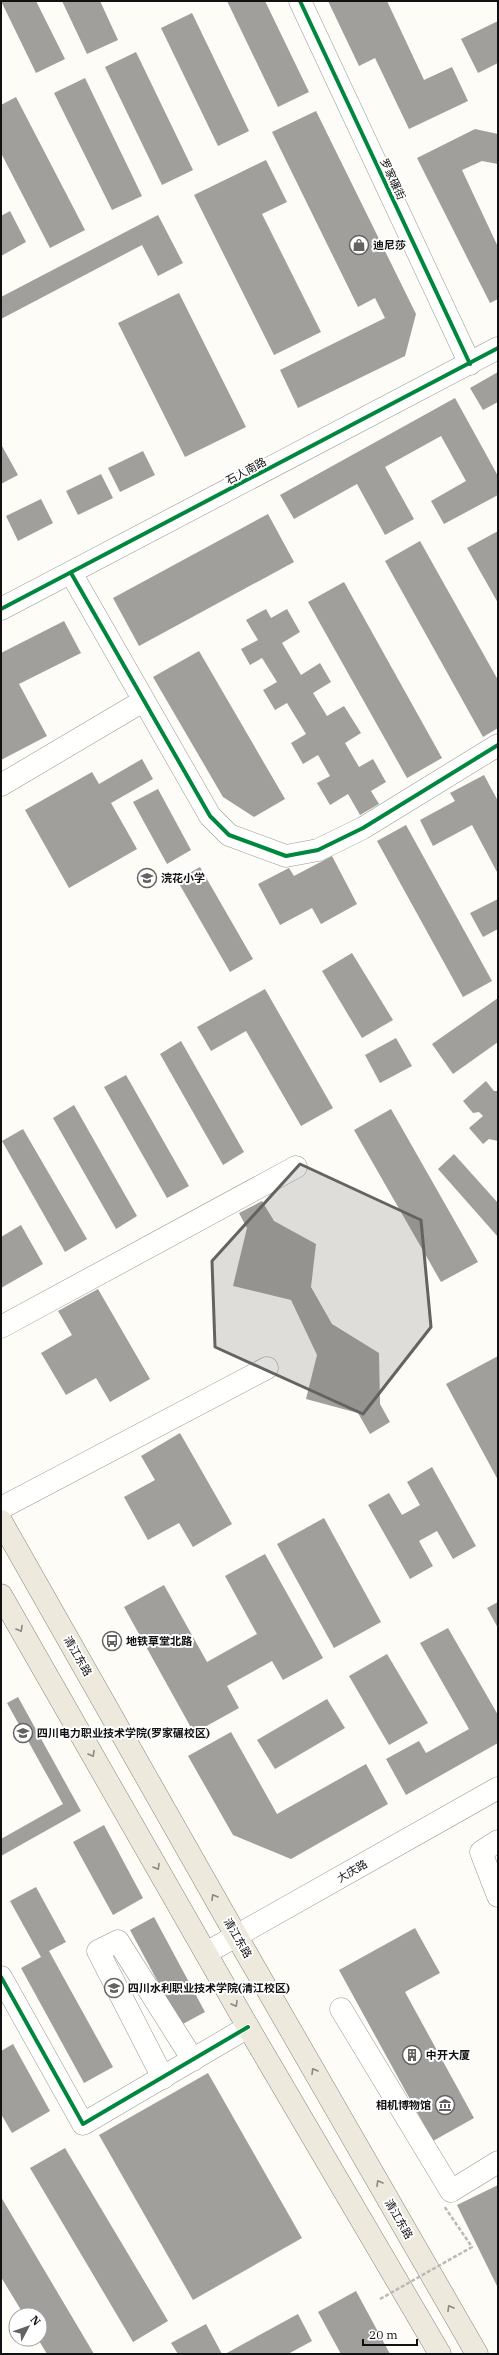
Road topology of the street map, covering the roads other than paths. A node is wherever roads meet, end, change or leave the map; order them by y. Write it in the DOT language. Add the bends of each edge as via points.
graph roads {
  1 [pos="300,1"];
  2 [pos="498,348"];
  3 [pos="470,364"];
  4 [pos="71,573"];
  5 [pos="1,609"];
  6 [pos="143,701"];
  7 [pos="498,745"];
  8 [pos="1,785"];
  9 [pos="296,1167"];
  10 [pos="1,1327"];
  11 [pos="267,1368"];
  12 [pos="1,1508"];
  13 [pos="1,1521"];
  14 [pos="1,1595"];
  15 [pos="498,1788"];
  16 [pos="498,1841"];
  17 [pos="498,1896"];
  18 [pos="236,1937"];
  19 [pos="206,1953"];
  20 [pos="1,1977"];
  21 [pos="341,2009"];
  22 [pos="248,2027"];
  23 [pos="193,2060"];
  24 [pos="163,2078"];
  25 [pos="498,2162"];
  26 [pos="440,2354"];
  27 [pos="477,2354"];
  1 -- 3 [label="street, 罗家碾街"];
  2 -- 3 [label="street, 石人南路"];
  3 -- 4 [label="street, 石人南路"];
  4 -- 5 [label="street, 石人南路"];
  4 -- 6 [label="street"];
  6 -- 7 [label="street" via="210,816 229,835 286,856 318,850 363,828"];
  6 -- 8 [label="street"];
  9 -- 10 [label="street"];
  11 -- 12 [label="street"];
  18 -- 13 [label="main road, 清江东路, one-way"];
  14 -- 19 [label="main road, one-way"];
  15 -- 18 [label="street, 大庆路"];
  16 -- 17 [label="street" via="481,1852"];
  18 -- 19 [label="street, 大庆路"];
  27 -- 18 [label="main road, 清江东路, one-way"];
  19 -- 22 [label="main road, one-way"];
  20 -- 24 [label="street" via="83,2124"];
  21 -- 25 [label="street" via="451,2191"];
  22 -- 23 [label="street"];
  22 -- 26 [label="main road"];
  23 -- 24 [label="street"];
  23 -- 24 [label="street" via="118,1941 98,1951"];
}
